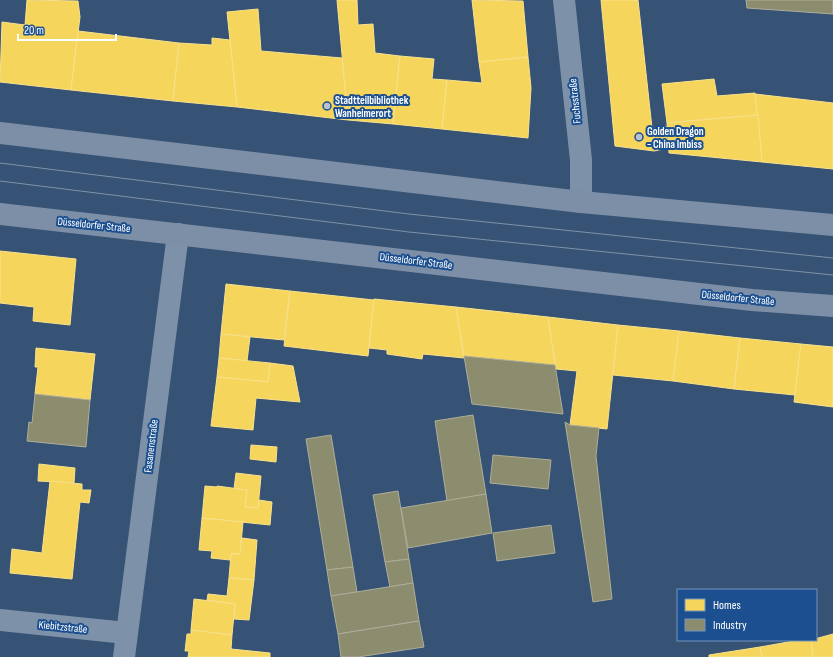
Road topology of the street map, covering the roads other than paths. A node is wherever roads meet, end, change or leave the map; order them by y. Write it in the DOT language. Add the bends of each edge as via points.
graph roads {
  1 [pos="564,0"];
  2 [pos="0,133"];
  3 [pos="581,202"];
  4 [pos="0,214"];
  5 [pos="833,225"];
  6 [pos="178,234"];
  7 [pos="833,306"];
  8 [pos="0,620"];
  9 [pos="126,633"];
  10 [pos="124,657"];
  1 -- 3 [label="street, Fuchsstraße" via="581,160"];
  2 -- 3 [label="main road"];
  3 -- 5 [label="main road"];
  4 -- 6 [label="main road, Düsseldorfer Straße"];
  6 -- 7 [label="main road, Düsseldorfer Straße" via="752,300"];
  6 -- 9 [label="street, Fasanenstraße"];
  8 -- 9 [label="street, Kiebitzstraße"];
  9 -- 10 [label="street, Fasanenstraße"];
}
